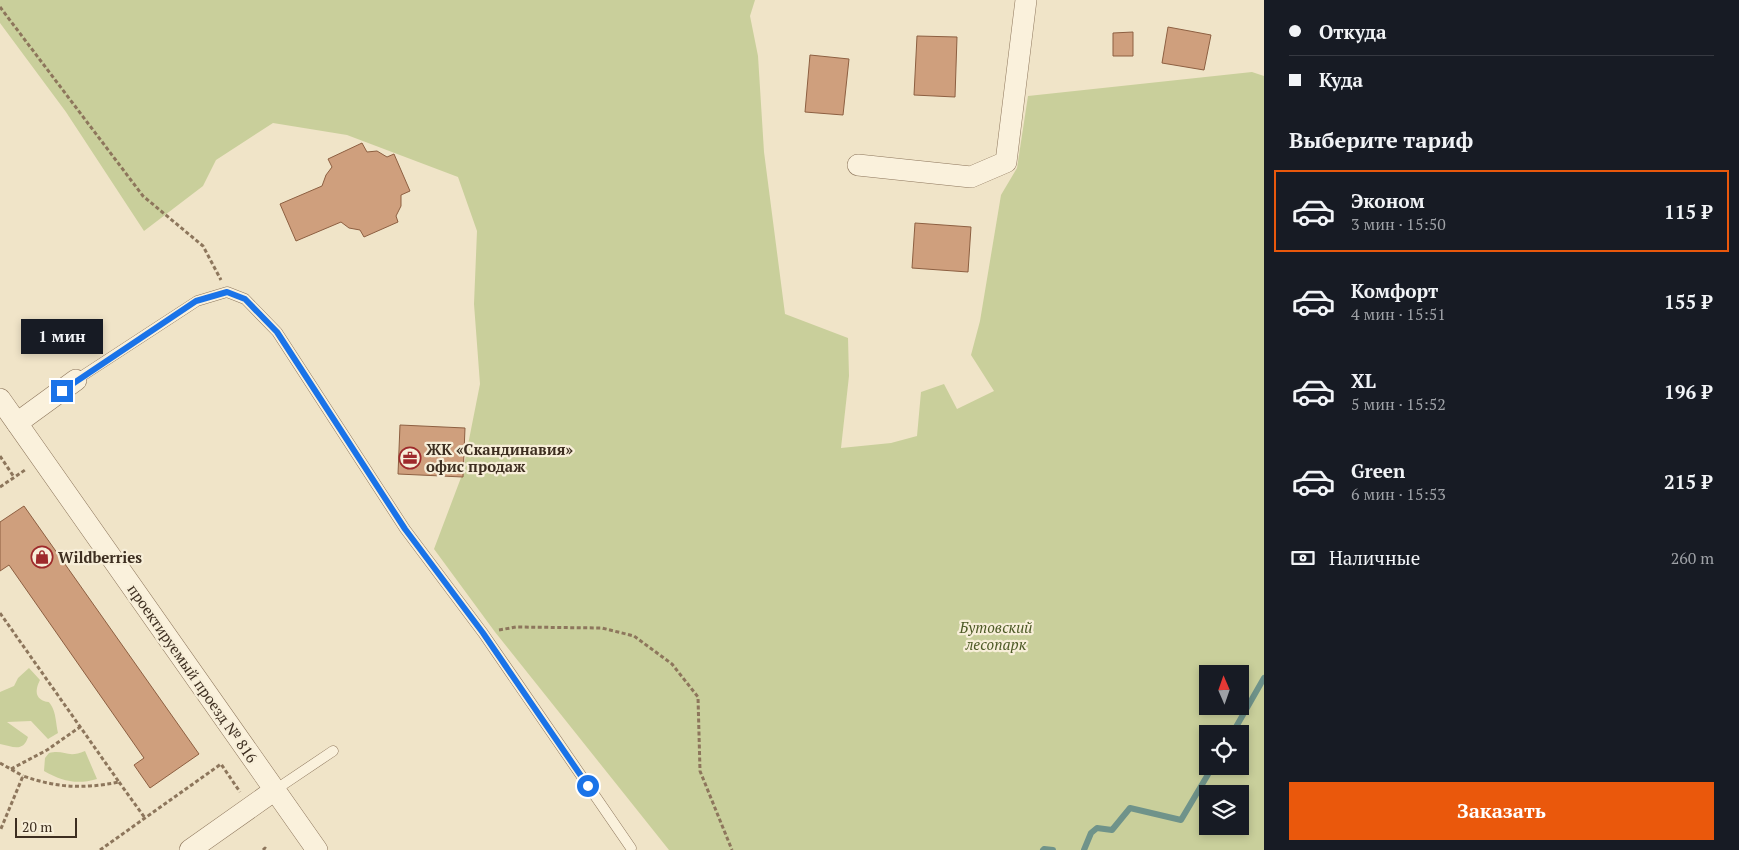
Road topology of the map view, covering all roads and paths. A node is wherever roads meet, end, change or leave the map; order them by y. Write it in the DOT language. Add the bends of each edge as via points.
graph roads {
  1 [pos="1026,0"];
  2 [pos="0,7"];
  3 [pos="858,165"];
  4 [pos="203,246"];
  5 [pos="76,380"];
  6 [pos="0,399"];
  7 [pos="16,422"];
  8 [pos="0,456"];
  9 [pos="0,487"];
  10 [pos="0,613"];
  11 [pos="483,633"];
  12 [pos="80,726"];
  13 [pos="332,750"];
  14 [pos="0,763"];
  15 [pos="11,769"];
  16 [pos="23,776"];
  17 [pos="119,782"];
  18 [pos="276,790"];
  19 [pos="251,807"];
  20 [pos="145,818"];
  21 [pos="0,831"];
  22 [pos="631,848"];
  23 [pos="100,850"];
  24 [pos="190,850"];
  25 [pos="263,850"];
  26 [pos="267,850"];
  27 [pos="317,850"];
  28 [pos="732,850"];
  1 -- 3 [label="street" via="1006,162 971,177"];
  2 -- 4 [label="path" via="143,196"];
  5 -- 7 [label="street"];
  5 -- 11 [label="lane" via="196,301 227,292 245,299 277,332 405,529"];
  6 -- 7 [label="street, проектируемый проезд № 816"];
  7 -- 18 [label="street, проектируемый проезд № 816"];
  8 -- 9 [label="path" via="14,477"];
  10 -- 12 [label="path"];
  11 -- 22 [label="lane"];
  11 -- 28 [label="path" via="516,627 602,628 634,636 672,664 698,697 700,771"];
  12 -- 15 [label="path"];
  12 -- 17 [label="path"];
  13 -- 18 [label="lane"];
  14 -- 15 [label="path"];
  15 -- 16 [label="path"];
  16 -- 17 [label="path" via="60,786 98,786"];
  16 -- 21 [label="path"];
  17 -- 20 [label="path"];
  18 -- 19 [label="street"];
  18 -- 27 [label="street, проектируемый проезд № 816"];
  19 -- 20 [label="path" via="221,764"];
  19 -- 24 [label="street"];
  20 -- 23 [label="path"];
  25 -- 26 [label="path"];
}
